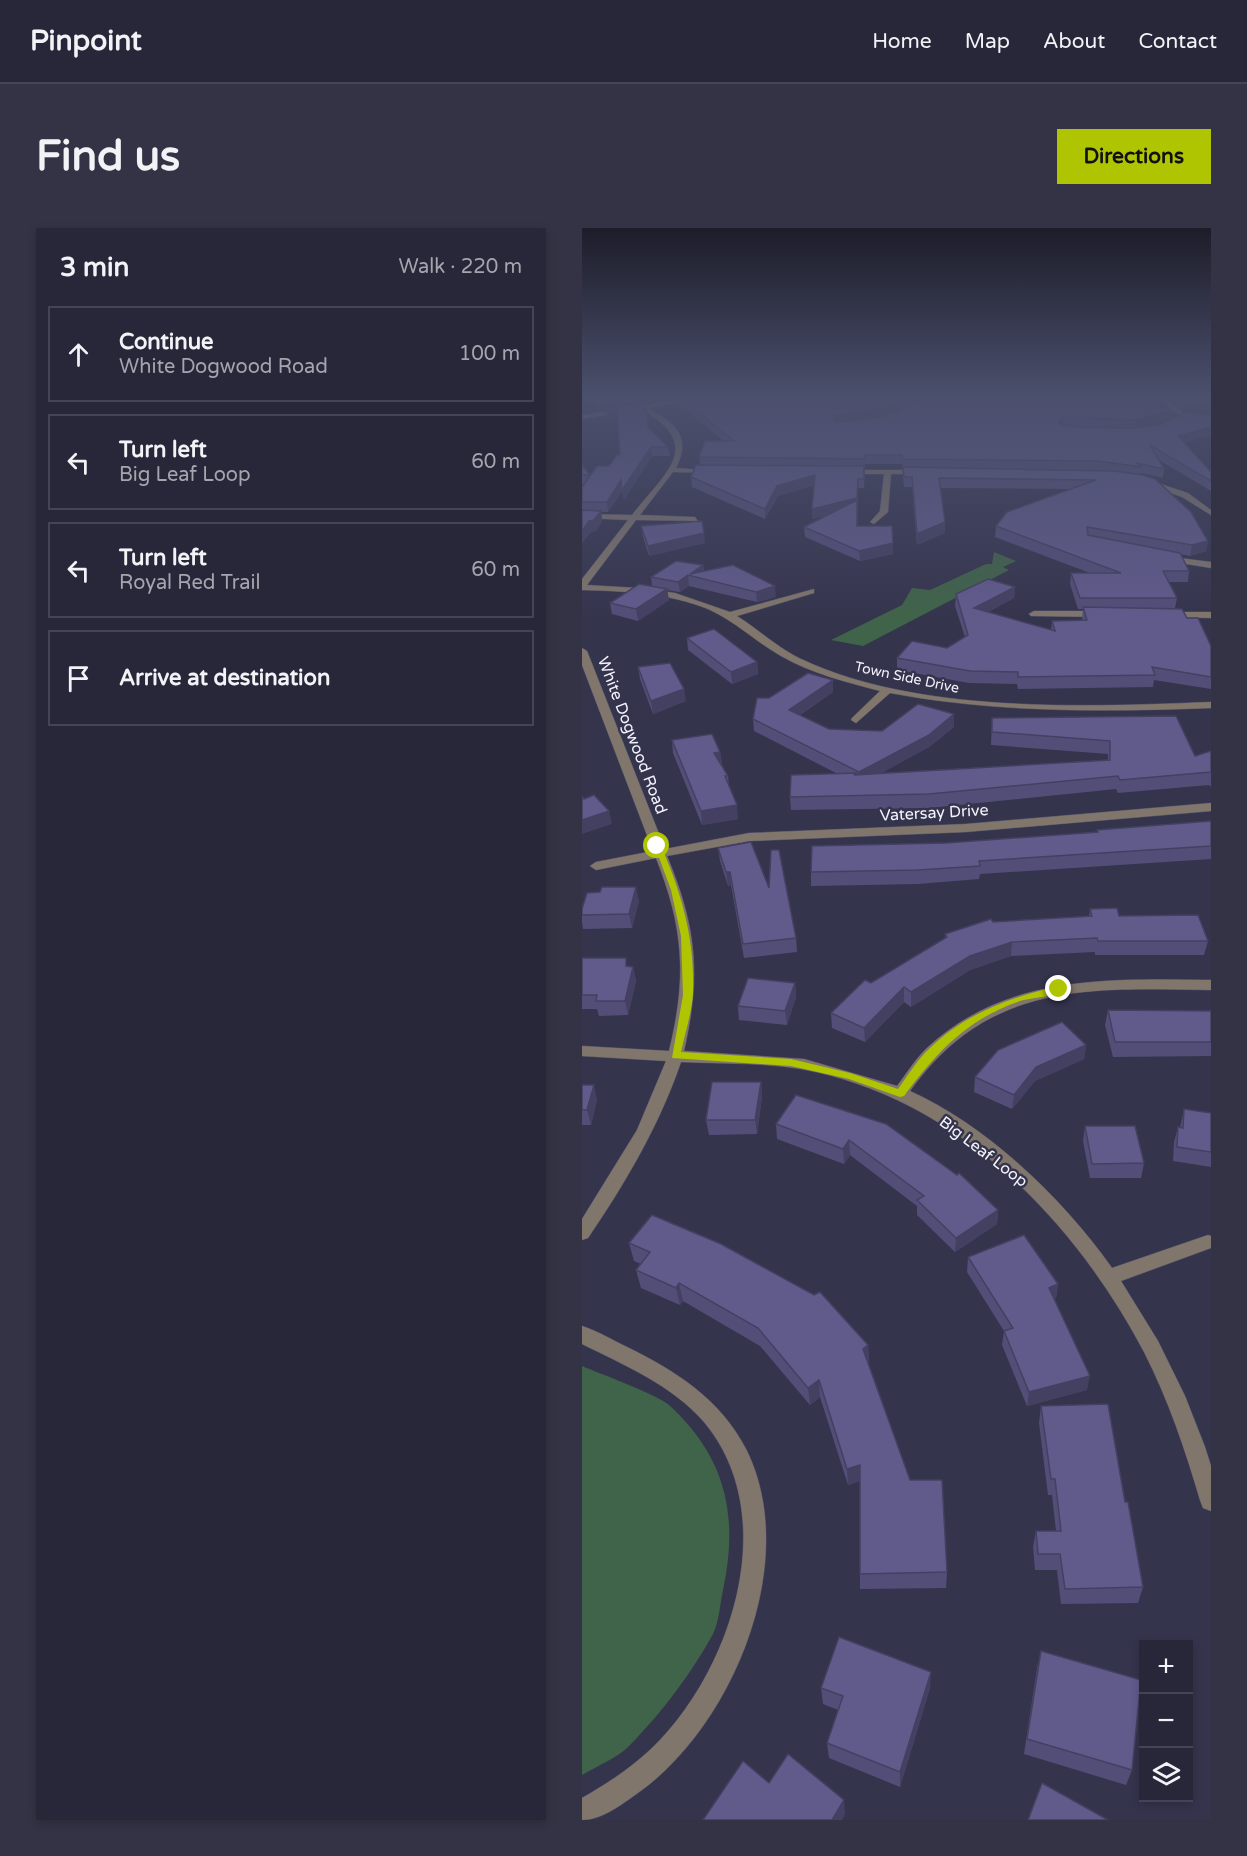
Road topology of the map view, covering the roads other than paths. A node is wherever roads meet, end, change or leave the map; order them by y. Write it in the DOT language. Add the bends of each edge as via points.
graph roads {
  1 [pos="668,472"];
  2 [pos="888,472"];
  3 [pos="1134,478"];
  4 [pos="1211,513"];
  5 [pos="582,516"];
  6 [pos="635,517"];
  7 [pos="695,519"];
  8 [pos="874,522"];
  9 [pos="1158,557"];
  10 [pos="1211,565"];
  11 [pos="582,586"];
  12 [pos="811,591"];
  13 [pos="1034,614"];
  14 [pos="1117,615"];
  15 [pos="1152,615"];
  16 [pos="1211,615"];
  17 [pos="728,616"];
  18 [pos="582,651"];
  19 [pos="887,690"];
  20 [pos="1211,705"];
  21 [pos="856,720"];
  22 [pos="1211,807"];
  23 [pos="660,854"];
  24 [pos="596,866"];
  25 [pos="1211,986"];
  26 [pos="582,1052"];
  27 [pos="675,1055"];
  28 [pos="900,1093"];
  29 [pos="582,1233"];
  30 [pos="1208,1242"];
  31 [pos="1110,1277"];
  32 [pos="582,1335"];
  33 [pos="1211,1500"];
  34 [pos="582,1812"];
  1 -- 6 [label="street"];
  2 -- 8 [label="street" via="884,512"];
  3 -- 4 [label="street" via="1180,492"];
  5 -- 6 [label="street"];
  6 -- 7 [label="street"];
  6 -- 11 [label="street"];
  9 -- 10 [label="street"];
  11 -- 17 [label="street, Town Side Drive" via="672,596"];
  12 -- 17 [label="street"];
  13 -- 14 [label="street"];
  15 -- 16 [label="street"];
  17 -- 19 [label="street, Town Side Drive" via="795,659 836,676"];
  18 -- 23 [label="street, White Dogwood Road"];
  19 -- 20 [label="street, Town Side Drive" via="1013,707"];
  19 -- 21 [label="street"];
  22 -- 23 [label="street, Vatersay Drive" via="966,828 749,837"];
  23 -- 24 [label="street, Vatersay Drive"];
  23 -- 27 [label="street, White Dogwood Road" via="675,890 689,970 688,995"];
  25 -- 28 [label="street" via="1089,986 1016,999 951,1034 932,1051"];
  26 -- 27 [label="street, Big Leaf Loop"];
  27 -- 28 [label="street, Big Leaf Loop" via="791,1063 850,1076"];
  27 -- 29 [label="street, White Dogwood Road" via="650,1121"];
  28 -- 31 [label="street, Big Leaf Loop" via="964,1131 1008,1165 1057,1213"];
  30 -- 31 [label="street"];
  31 -- 33 [label="street, Big Leaf Loop" via="1148,1336 1170,1381"];
  32 -- 34 [label="street" via="687,1392 712,1416 733,1445 745,1474 753,1511 755,1551 744,1619 731,1654 704,1703 669,1749 633,1780"];
}
